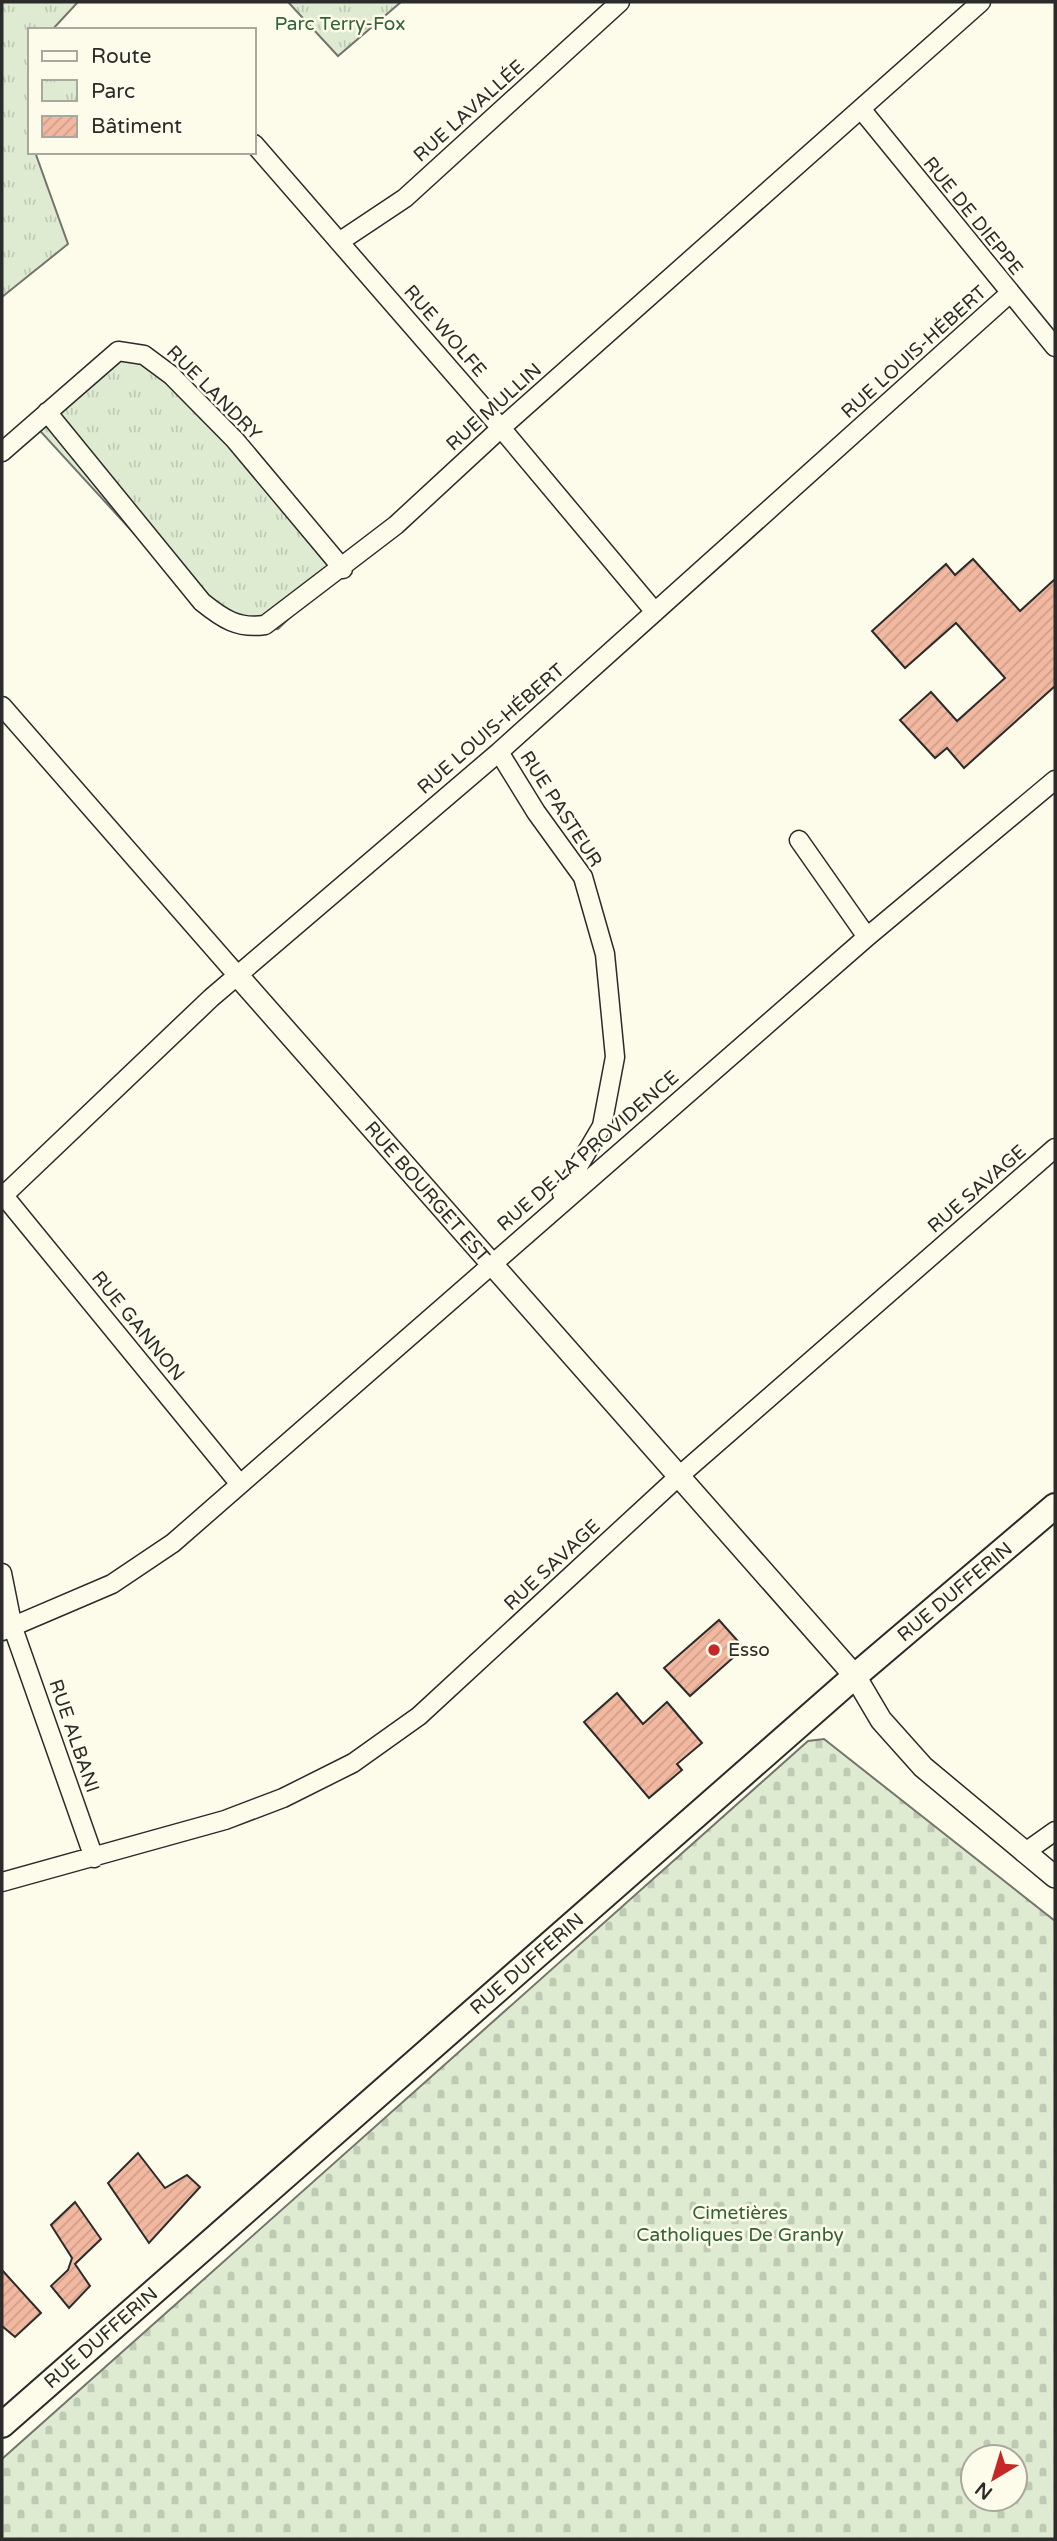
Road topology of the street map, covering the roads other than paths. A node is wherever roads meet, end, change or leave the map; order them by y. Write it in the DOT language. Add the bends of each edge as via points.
graph roads {
  1 [pos="620,2"];
  2 [pos="981,2"];
  3 [pos="861,109"];
  4 [pos="256,146"];
  5 [pos="339,242"];
  6 [pos="1009,294"];
  7 [pos="1055,347"];
  8 [pos="47,412"];
  9 [pos="501,428"];
  10 [pos="2,452"];
  11 [pos="343,569"];
  12 [pos="655,612"];
  13 [pos="2,706"];
  14 [pos="499,752"];
  15 [pos="1055,780"];
  16 [pos="799,840"];
  17 [pos="867,937"];
  18 [pos="239,976"];
  19 [pos="1055,1148"];
  20 [pos="3,1196"];
  21 [pos="554,1208"];
  22 [pos="490,1265"];
  23 [pos="678,1477"];
  24 [pos="239,1483"];
  25 [pos="1055,1506"];
  26 [pos="2,1573"];
  27 [pos="8,1629"];
  28 [pos="855,1676"];
  29 [pos="1055,1832"];
  30 [pos="1024,1853"];
  31 [pos="94,1858"];
  32 [pos="1055,1877"];
  33 [pos="2,1882"];
  34 [pos="2,2425"];
  1 -- 5 [label="street, RUE LAVALLÉE" via="405,198"];
  2 -- 3 [label="street, RUE MULLIN"];
  3 -- 6 [label="street, RUE DE DIEPPE"];
  3 -- 9 [label="street, RUE MULLIN"];
  4 -- 5 [label="street, RUE WOLFE"];
  5 -- 9 [label="street, RUE WOLFE"];
  6 -- 7 [label="street, RUE DE DIEPPE"];
  6 -- 12 [label="street, RUE LOUIS-HÉBERT"];
  8 -- 10 [label="street, RUE LANDRY"];
  8 -- 11 [label="street, RUE MULLIN" via="202,602 226,621 249,628 265,625"];
  8 -- 11 [label="street, RUE LANDRY" via="118,351 144,355 235,440"];
  9 -- 11 [label="street, RUE MULLIN"];
  9 -- 12 [label="street, RUE WOLFE"];
  12 -- 14 [label="street, RUE LOUIS-HÉBERT"];
  13 -- 18 [label="street, RUE BOURGET EST"];
  14 -- 18 [label="street, RUE LOUIS-HÉBERT"];
  14 -- 21 [label="street, RUE PASTEUR" via="583,877 604,954 615,1057 602,1126"];
  15 -- 17 [label="street, RUE DE LA PROVIDENCE"];
  16 -- 17 [label="street"];
  17 -- 21 [label="street, RUE DE LA PROVIDENCE"];
  18 -- 20 [label="street, RUE LOUIS-HÉBERT"];
  18 -- 22 [label="street, RUE BOURGET EST"];
  19 -- 23 [label="street, RUE SAVAGE"];
  20 -- 24 [label="street, RUE GANNON"];
  21 -- 22 [label="street, RUE DE LA PROVIDENCE"];
  22 -- 23 [label="street, RUE BOURGET EST"];
  22 -- 24 [label="street, RUE DE LA PROVIDENCE"];
  23 -- 28 [label="street, RUE BOURGET EST"];
  23 -- 31 [label="street, RUE SAVAGE" via="419,1716 354,1763 237,1815"];
  24 -- 27 [label="street, RUE DE LA PROVIDENCE" via="173,1543 112,1584"];
  25 -- 28 [label="main road, RUE DUFFERIN"];
  26 -- 27 [label="street, RUE ALBANI"];
  27 -- 31 [label="street, RUE ALBANI"];
  28 -- 30 [label="street, RUE BOURGET EST" via="881,1720 923,1767"];
  28 -- 34 [label="main road, RUE DUFFERIN"];
  29 -- 30 [label="street"];
  30 -- 32 [label="street, RUE BOURGET EST"];
  31 -- 33 [label="street, RUE SAVAGE"];
}
